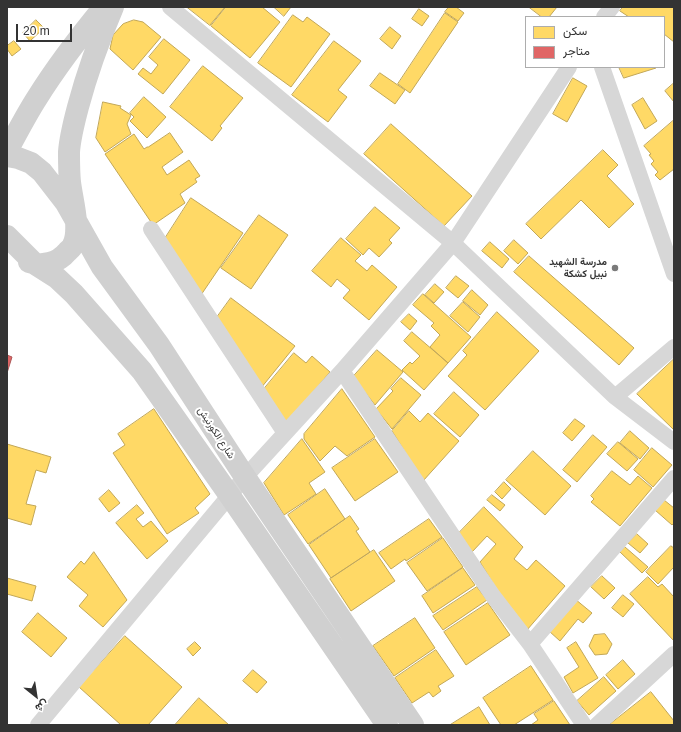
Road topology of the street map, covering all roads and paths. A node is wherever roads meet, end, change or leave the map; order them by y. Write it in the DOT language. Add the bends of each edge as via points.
graph roads {
  1 [pos="104,7"];
  2 [pos="113,7"];
  3 [pos="170,7"];
  4 [pos="612,7"];
  5 [pos="605,16"];
  6 [pos="568,68"];
  7 [pos="602,68"];
  8 [pos="7,151"];
  9 [pos="7,156"];
  10 [pos="76,219"];
  11 [pos="151,228"];
  12 [pos="7,236"];
  13 [pos="453,243"];
  14 [pos="7,254"];
  15 [pos="35,264"];
  16 [pos="674,274"];
  17 [pos="674,347"];
  18 [pos="342,371"];
  19 [pos="615,396"];
  20 [pos="285,433"];
  21 [pos="674,442"];
  22 [pos="245,478"];
  23 [pos="674,478"];
  24 [pos="230,496"];
  25 [pos="530,644"];
  26 [pos="674,654"];
  27 [pos="38,725"];
  28 [pos="387,725"];
  29 [pos="413,725"];
  30 [pos="584,725"];
  31 [pos="597,725"];
  1 -- 8 [label="main road" via="36,99"];
  2 -- 10 [label="main road" via="93,57 74,121 69,159"];
  3 -- 13 [label="street"];
  4 -- 5 [label="street"];
  6 -- 13 [label="street"];
  7 -- 16 [label="street"];
  9 -- 10 [label="main road, شارع الكورنيش" via="31,163 42,172"];
  10 -- 15 [label="main road" via="73,246 63,257 50,263"];
  10 -- 22 [label="main road, شارع الكورنيش" via="102,267 159,345"];
  11 -- 20 [label="street"];
  12 -- 15 [label="main road"];
  13 -- 18 [label="street"];
  13 -- 19 [label="street"];
  14 -- 15 [label="main road"];
  15 -- 24 [label="main road" via="74,294 142,371"];
  17 -- 19 [label="street"];
  18 -- 20 [label="street"];
  18 -- 25 [label="street" via="493,596"];
  19 -- 21 [label="street"];
  20 -- 22 [label="street"];
  22 -- 24 [label="street"];
  22 -- 29 [label="main road, شارع الكورنيش"];
  23 -- 25 [label="street"];
  24 -- 27 [label="street"];
  24 -- 28 [label="main road"];
  25 -- 30 [label="street"];
  26 -- 31 [label="street"];
}
